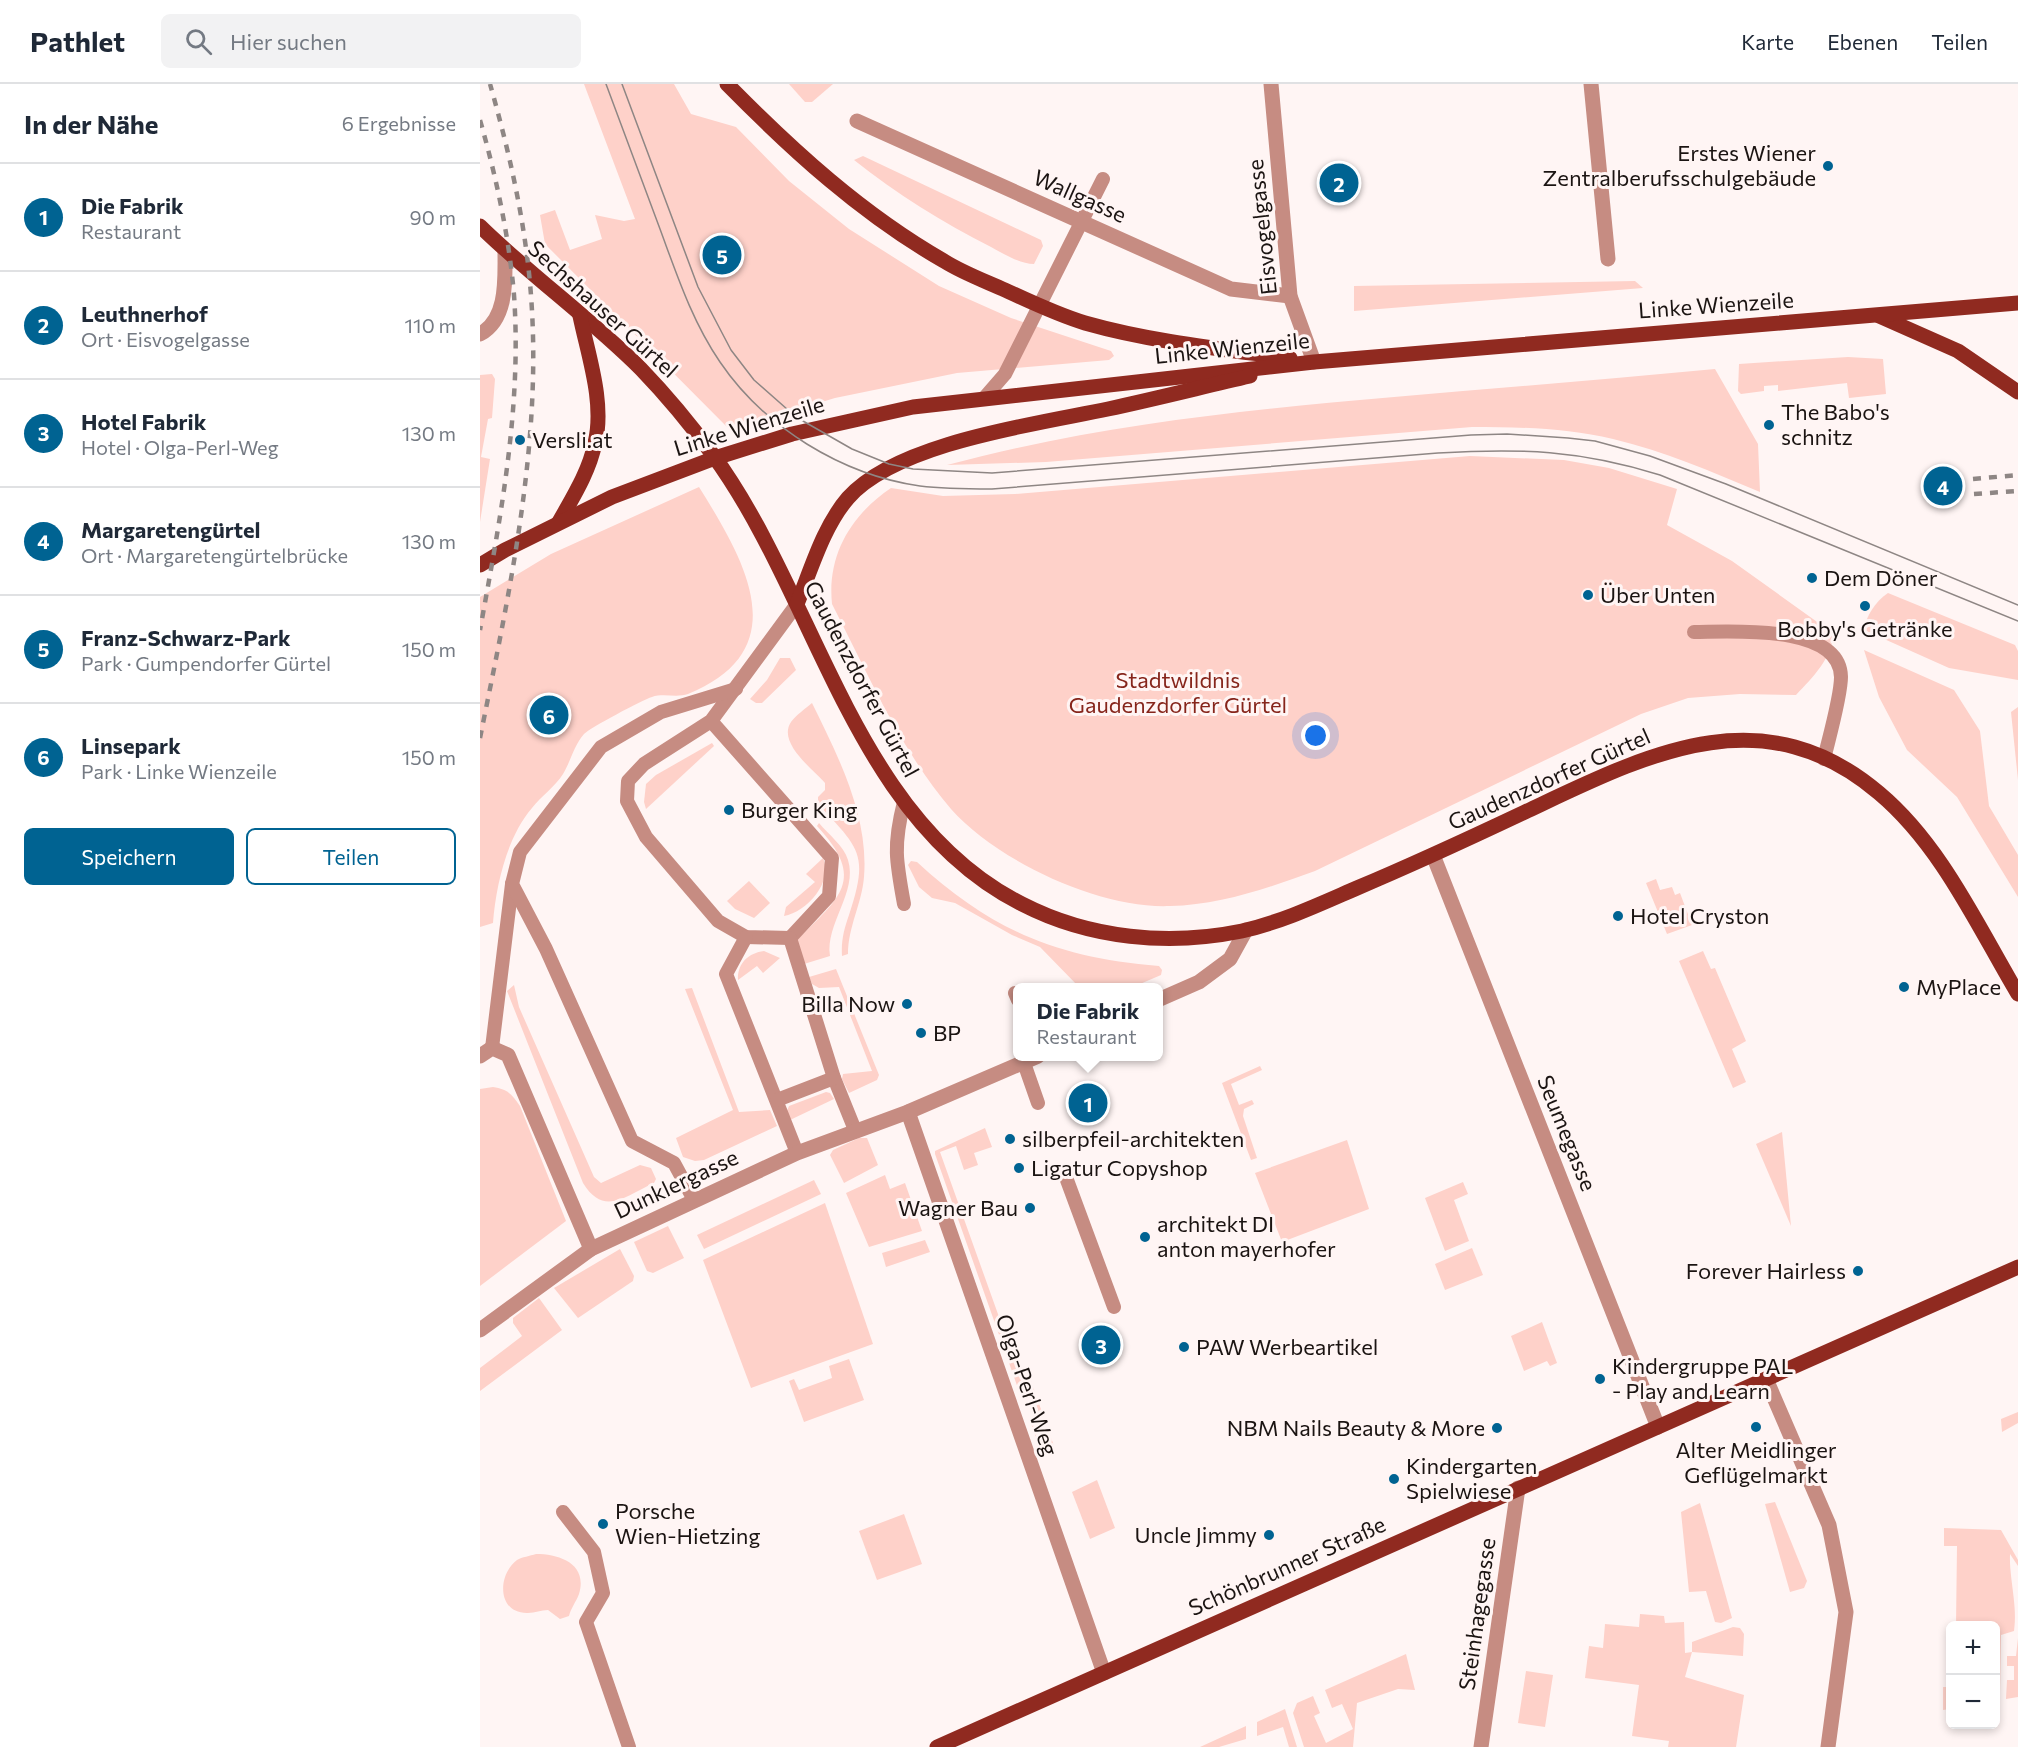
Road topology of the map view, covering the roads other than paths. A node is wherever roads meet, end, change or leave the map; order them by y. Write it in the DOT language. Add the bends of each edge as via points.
graph roads {
  1 [pos="727,84"];
  2 [pos="1271,84"];
  3 [pos="1591,84"];
  4 [pos="856,121"];
  5 [pos="1103,179"];
  6 [pos="1082,222"];
  7 [pos="480,226"];
  8 [pos="505,251"];
  9 [pos="1608,259"];
  10 [pos="1290,296"];
  11 [pos="2018,303"];
  12 [pos="1040,306"];
  13 [pos="1875,315"];
  14 [pos="580,316"];
  15 [pos="480,334"];
  16 [pos="1314,362"];
  17 [pos="2018,392"];
  18 [pos="985,397"];
  19 [pos="715,458"];
  20 [pos="559,522"];
  21 [pos="480,565"];
  22 [pos="797,604"];
  23 [pos="1694,632"];
  24 [pos="735,689"];
  25 [pos="711,721"];
  26 [pos="1824,759"];
  27 [pos="904,802"];
  28 [pos="1433,855"];
  29 [pos="512,884"];
  30 [pos="904,904"];
  31 [pos="1246,930"];
  32 [pos="746,937"];
  33 [pos="790,938"];
  34 [pos="2018,994"];
  35 [pos="1163,998"];
  36 [pos="486,1052"];
  37 [pos="1028,1061"];
  38 [pos="1024,1063"];
  39 [pos="834,1078"];
  40 [pos="777,1100"];
  41 [pos="1038,1103"];
  42 [pos="908,1112"];
  43 [pos="855,1130"];
  44 [pos="797,1153"];
  45 [pos="1064,1172"];
  46 [pos="694,1200"];
  47 [pos="591,1249"];
  48 [pos="2018,1267"];
  49 [pos="1113,1307"];
  50 [pos="480,1330"];
  51 [pos="1766,1379"];
  52 [pos="1659,1427"];
  53 [pos="1518,1488"];
  54 [pos="562,1512"];
  55 [pos="1104,1672"];
  56 [pos="629,1747"];
  57 [pos="937,1747"];
  58 [pos="1481,1747"];
  59 [pos="1828,1747"];
  1 -- 12 [label="main road" via="785,144 879,219 945,262"];
  2 -- 10 [label="street, Eisvogelgasse"];
  3 -- 9 [label="street"];
  4 -- 6 [label="street, Wallgasse"];
  5 -- 6 [label="lane"];
  6 -- 10 [label="street, Wallgasse" via="1231,290"];
  6 -- 12 [label="lane"];
  7 -- 8 [label="main road, Sechshauser Gürtel"];
  8 -- 14 [label="main road, Sechshauser Gürtel"];
  8 -- 15 [label="street" via="505,294 490,328"];
  10 -- 16 [label="street, Eisvogelgasse"];
  11 -- 13 [label="main road, Linke Wienzeile"];
  12 -- 16 [label="main road" via="1084,322 1147,337"];
  12 -- 18 [label="lane" via="1005,374"];
  13 -- 16 [label="main road, Linke Wienzeile"];
  13 -- 17 [label="main road" via="1916,331 1982,366"];
  14 -- 19 [label="main road, Sechshauser Gürtel" via="637,365"];
  14 -- 20 [label="main road" via="594,383 596,442 585,474"];
  16 -- 18 [label="main road, Linke Wienzeile"];
  16 -- 22 [label="main road" via="983,437 887,467 848,498 831,522"];
  18 -- 19 [label="main road, Linke Wienzeile" via="845,421"];
  19 -- 20 [label="main road, Linke Wienzeile" via="612,497"];
  19 -- 22 [label="main road, Gaudenzdorfer Gürtel" via="742,498"];
  20 -- 21 [label="main road, Linke Wienzeile"];
  22 -- 24 [label="lane"];
  22 -- 27 [label="main road, Gaudenzdorfer Gürtel" via="881,768"];
  23 -- 26 [label="lane" via="1784,634 1814,642 1837,659 1841,676"];
  24 -- 25 [label="lane"];
  24 -- 29 [label="lane" via="661,712 601,747 520,852"];
  25 -- 32 [label="lane" via="644,764 628,781 627,801 646,837 718,921"];
  25 -- 33 [label="lane" via="832,858 829,896"];
  26 -- 28 [label="main road, Gaudenzdorfer Gürtel" via="1794,748 1752,741 1699,743 1668,750 1628,764"];
  26 -- 34 [label="main road, Gaudenzdorfer Gürtel" via="1879,793 1925,840"];
  27 -- 30 [label="lane" via="895,836"];
  27 -- 31 [label="main road, Gaudenzdorfer Gürtel" via="929,833 986,883 1057,920 1132,937 1208,937"];
  28 -- 31 [label="main road, Gaudenzdorfer Gürtel" via="1283,920"];
  28 -- 52 [label="street, Seumegasse"];
  29 -- 36 [label="lane"];
  29 -- 46 [label="lane" via="546,949 632,1141 674,1163"];
  31 -- 35 [label="street" via="1230,959 1199,982"];
  32 -- 33 [label="lane"];
  32 -- 40 [label="lane" via="726,974"];
  33 -- 39 [label="lane"];
  36 -- 47 [label="street" via="508,1055"];
  37 -- 38 [label="street"];
  38 -- 41 [label="lane"];
  38 -- 42 [label="street"];
  39 -- 40 [label="lane"];
  39 -- 43 [label="lane"];
  40 -- 44 [label="lane"];
  42 -- 43 [label="street, Dunklergasse"];
  42 -- 55 [label="street, Olga-Perl-Weg"];
  43 -- 44 [label="street, Dunklergasse"];
  44 -- 46 [label="street, Dunklergasse"];
  45 -- 49 [label="lane"];
  46 -- 47 [label="street, Dunklergasse"];
  47 -- 50 [label="street, Dunklergasse"];
  48 -- 51 [label="main road, Schönbrunner Straße"];
  51 -- 52 [label="main road, Schönbrunner Straße"];
  51 -- 59 [label="street" via="1829,1525 1846,1612"];
  52 -- 53 [label="main road, Schönbrunner Straße"];
  53 -- 55 [label="main road, Schönbrunner Straße"];
  53 -- 58 [label="street, Steinhagegasse"];
  54 -- 56 [label="lane" via="594,1552 603,1593 586,1622"];
  55 -- 57 [label="main road, Schönbrunner Straße"];
}
